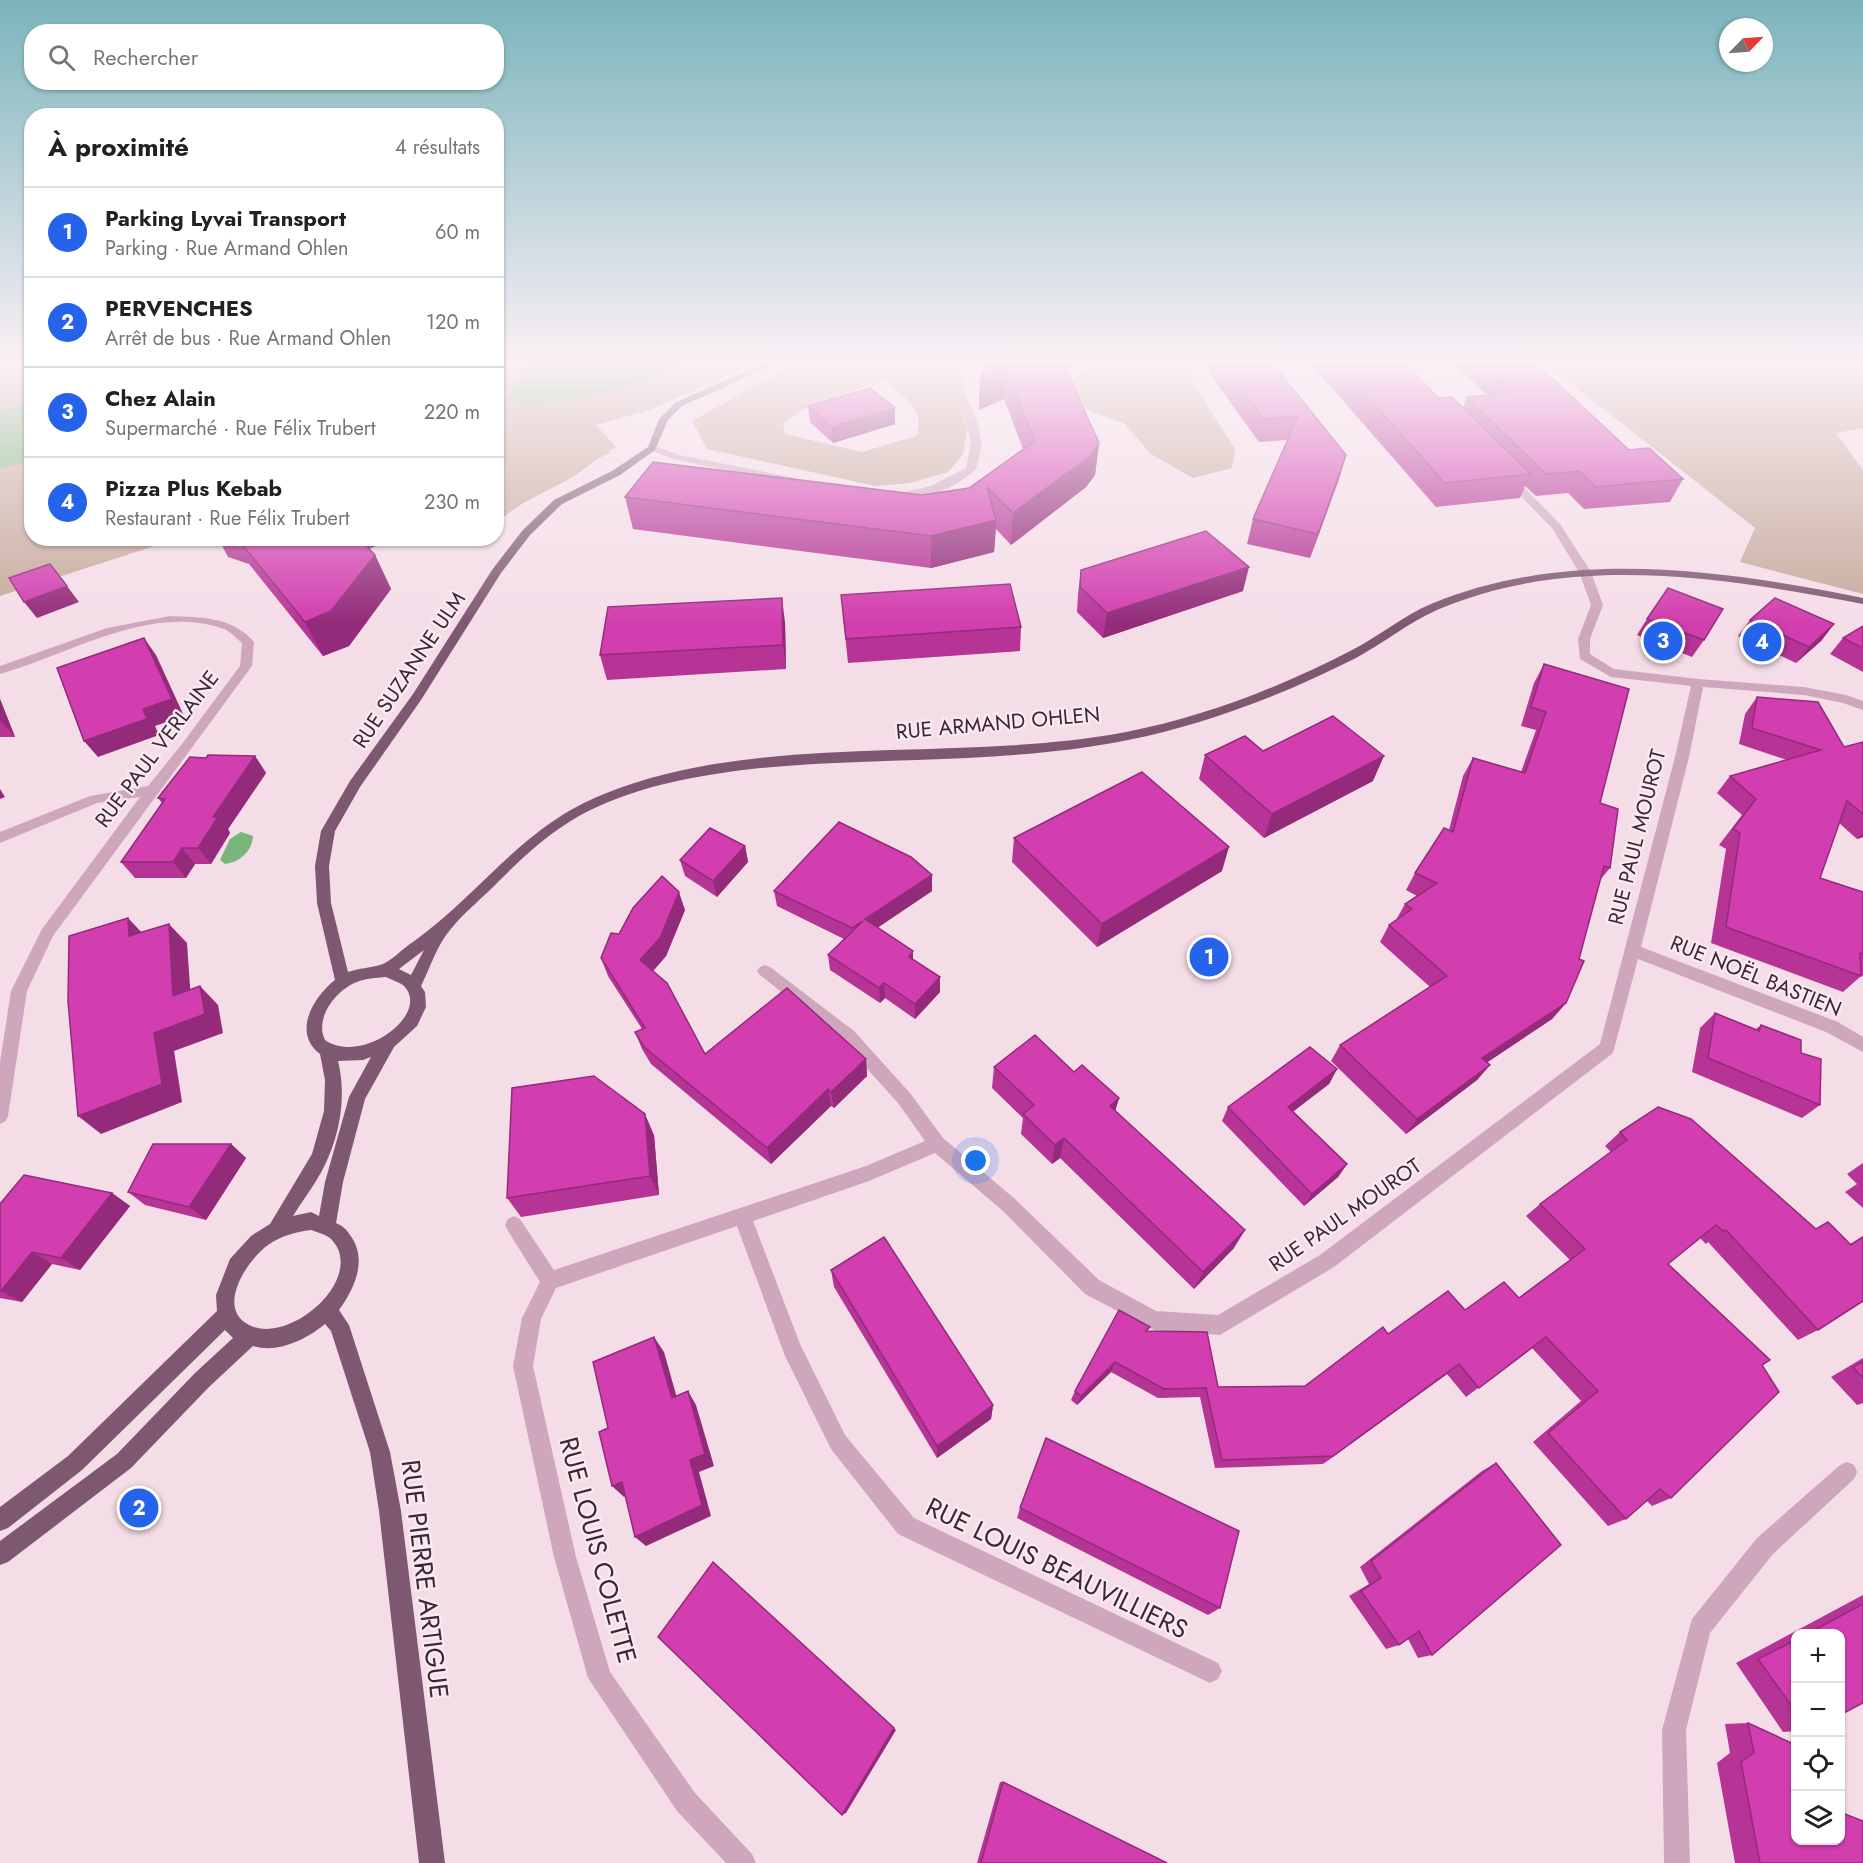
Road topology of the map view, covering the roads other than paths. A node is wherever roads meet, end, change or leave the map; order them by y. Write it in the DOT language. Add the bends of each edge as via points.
graph roads {
  1 [pos="649,450"];
  2 [pos="657,450"];
  3 [pos="975,450"];
  4 [pos="1500,469"];
  5 [pos="801,483"];
  6 [pos="887,498"];
  7 [pos="1585,572"];
  8 [pos="1863,601"];
  9 [pos="0,670"];
  10 [pos="1698,683"];
  11 [pos="1863,706"];
  12 [pos="152,790"];
  13 [pos="0,838"];
  14 [pos="442,929"];
  15 [pos="1632,950"];
  16 [pos="387,971"];
  17 [pos="765,971"];
  18 [pos="343,981"];
  19 [pos="414,985"];
  20 [pos="1863,1045"];
  21 [pos="386,1046"];
  22 [pos="327,1049"];
  23 [pos="0,1116"];
  24 [pos="937,1144"];
  25 [pos="743,1217"];
  26 [pos="327,1224"];
  27 [pos="514,1225"];
  28 [pos="276,1230"];
  29 [pos="550,1281"];
  30 [pos="328,1312"];
  31 [pos="227,1314"];
  32 [pos="249,1336"];
  33 [pos="1847,1472"];
  34 [pos="0,1520"];
  35 [pos="0,1554"];
  36 [pos="1210,1671"];
  37 [pos="432,1863"];
  38 [pos="743,1863"];
  39 [pos="1677,1863"];
  1 -- 18 [label="main road, RUE SUZANNE ULM" via="616,473 558,502 526,532 328,831 322,866 324,903"];
  2 -- 5 [label="street"];
  3 -- 6 [label="street" via="971,469 946,485"];
  4 -- 7 [label="street" via="1556,526"];
  7 -- 8 [label="main road, RUE ARMAND OHLEN" via="1696,575"];
  7 -- 10 [label="street" via="1597,604 1584,639 1584,656 1611,673"];
  7 -- 14 [label="main road, RUE ARMAND OHLEN" via="1523,580 1466,596 1419,614 1330,666 1254,698 1128,736 1043,748 787,759 679,774 617,793 572,814 536,839"];
  9 -- 12 [label="street, RUE PAUL VERLAINE" via="117,629 157,621 198,620 228,627 248,642 246,666"];
  10 -- 11 [label="street" via="1804,691"];
  10 -- 15 [label="street, RUE PAUL MOUROT"];
  12 -- 13 [label="street" via="95,799"];
  12 -- 23 [label="street, RUE PAUL VERLAINE" via="47,933 19,991"];
  14 -- 16 [label="main road, RUE ARMAND OHLEN" via="399,958"];
  14 -- 19 [label="main road, RUE ARMAND OHLEN"];
  15 -- 20 [label="street, RUE NOËL BASTIEN" via="1832,1027"];
  15 -- 24 [label="street, RUE PAUL MOUROT" via="1607,1048 1327,1261 1220,1325 1154,1320 1092,1287 1009,1205"];
  16 -- 18 [label="main road"];
  16 -- 19 [label="main road" via="408,978"];
  17 -- 24 [label="street, RUE PAUL MOUROT" via="848,1036 904,1098"];
  18 -- 22 [label="main road" via="327,995 314,1020 318,1041"];
  19 -- 21 [label="main road" via="417,1009 411,1022"];
  21 -- 22 [label="main road" via="354,1055"];
  21 -- 26 [label="main road" via="357,1097"];
  22 -- 28 [label="main road" via="335,1096 329,1131 313,1170"];
  24 -- 25 [label="street" via="869,1173"];
  25 -- 29 [label="street"];
  25 -- 36 [label="street, RUE LOUIS BEAUVILLIERS" via="792,1349 838,1442 906,1526"];
  26 -- 28 [label="main road" via="303,1222"];
  26 -- 30 [label="main road" via="349,1246 351,1265 346,1285"];
  27 -- 29 [label="street"];
  28 -- 31 [label="main road" via="257,1242 229,1277"];
  29 -- 38 [label="street, RUE LOUIS COLETTE" via="532,1318 523,1366 565,1557 600,1678 686,1802"];
  30 -- 32 [label="main road" via="302,1330 283,1337"];
  30 -- 37 [label="main road, RUE PIERRE ARTIGUE" via="339,1325 380,1452"];
  31 -- 32 [label="main road" via="235,1328"];
  31 -- 34 [label="main road" via="75,1463"];
  32 -- 35 [label="main road" via="124,1461"];
  33 -- 39 [label="street" via="1765,1546 1700,1627 1674,1730"];
}
